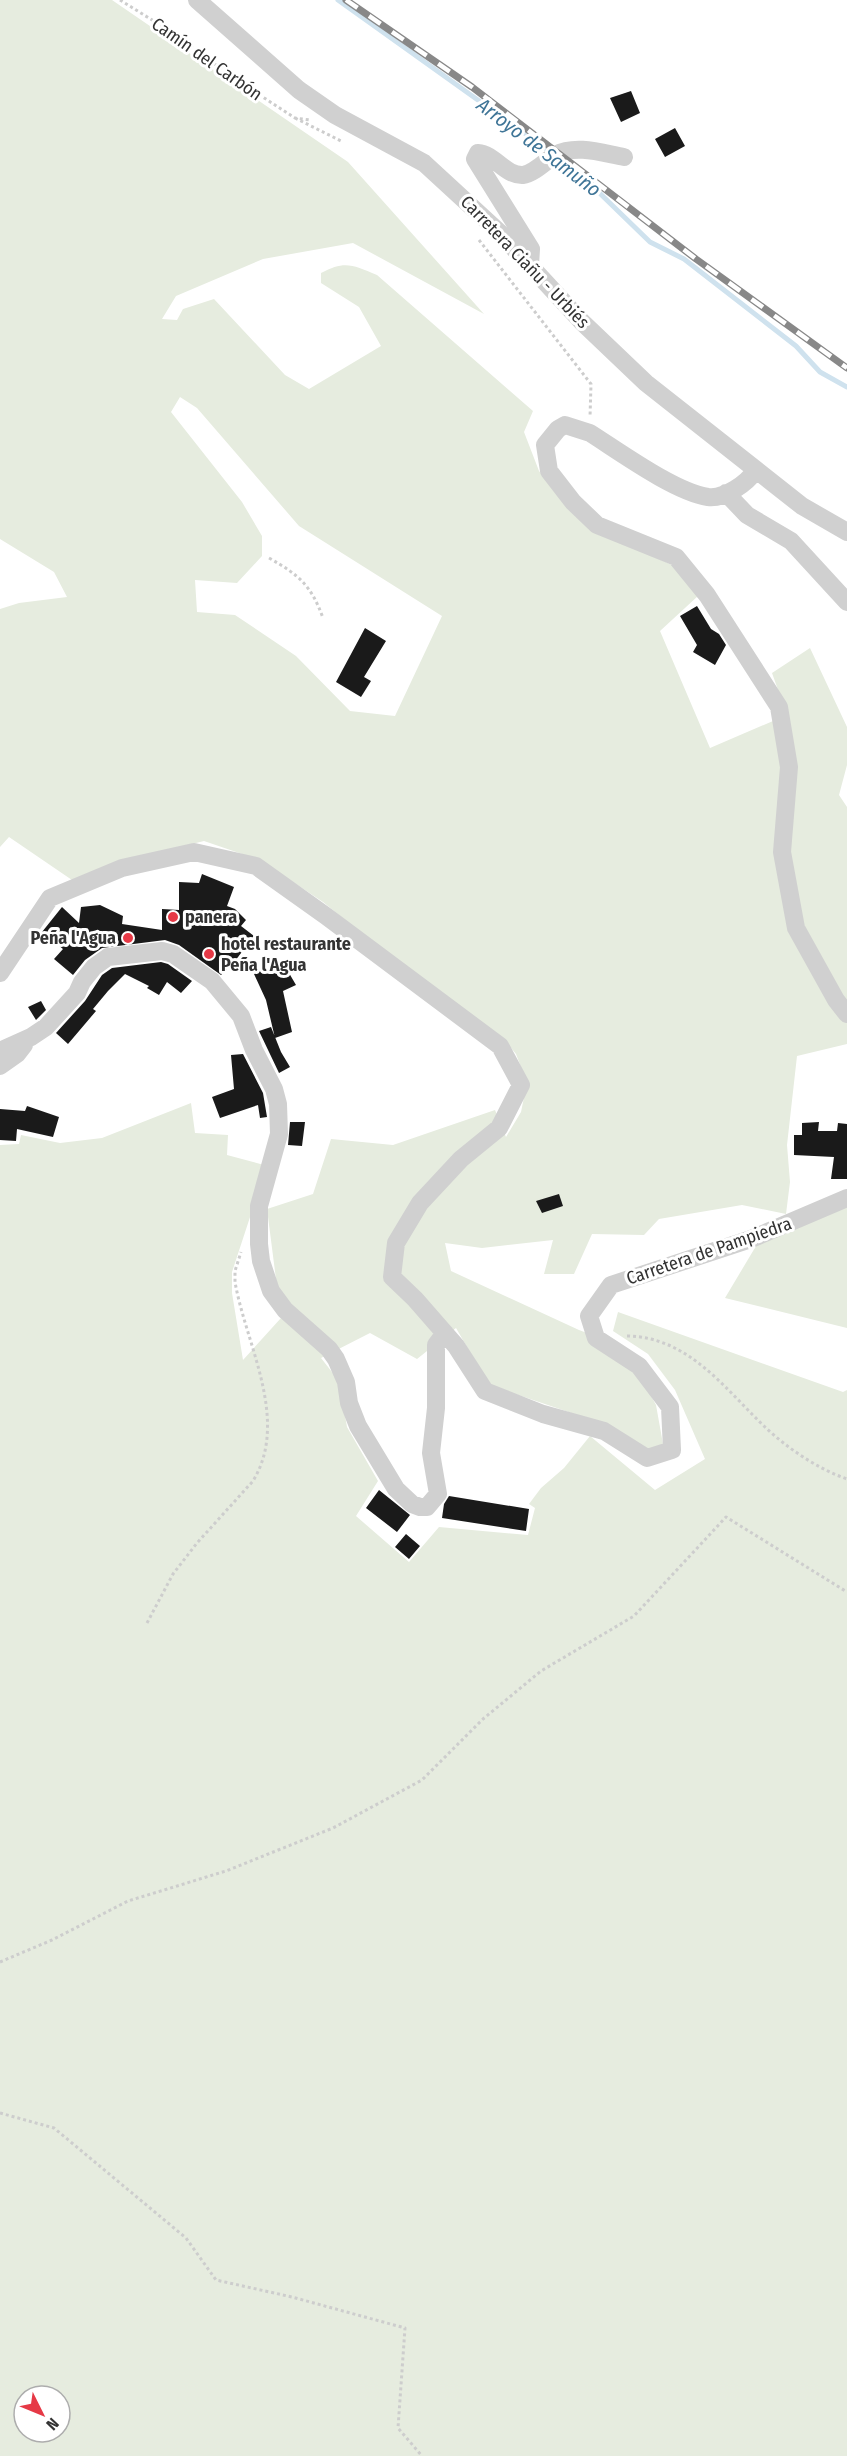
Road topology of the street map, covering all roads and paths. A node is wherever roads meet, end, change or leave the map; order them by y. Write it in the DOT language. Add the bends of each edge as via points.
graph roads {
  1 [pos="120,0"];
  2 [pos="197,0"];
  3 [pos="335,115"];
  4 [pos="294,118"];
  5 [pos="348,144"];
  6 [pos="624,158"];
  7 [pos="473,234"];
  8 [pos="530,265"];
  9 [pos="590,433"];
  10 [pos="755,471"];
  11 [pos="726,493"];
  12 [pos="847,532"];
  13 [pos="269,558"];
  14 [pos="847,602"];
  15 [pos="322,618"];
  16 [pos="0,973"];
  17 [pos="847,1014"];
  18 [pos="31,1037"];
  19 [pos="0,1050"];
  20 [pos="0,1066"];
  21 [pos="847,1198"];
  22 [pos="242,1251"];
  23 [pos="445,1333"];
  24 [pos="596,1338"];
  25 [pos="847,1479"];
  26 [pos="847,1592"];
  27 [pos="147,1623"];
  28 [pos="0,1962"];
  29 [pos="0,2113"];
  30 [pos="422,2456"];
  1 -- 4 [label="path, Camín del Carbón"];
  2 -- 3 [label="street, Carretera Ciañu - Urbiés" via="279,74"];
  3 -- 4 [label="path" via="318,121"];
  3 -- 8 [label="street, Carretera Ciañu - Urbiés" via="424,163"];
  4 -- 5 [label="path, Camín del Carbón"];
  6 -- 8 [label="street" via="576,149 551,158 526,175 516,174 486,153 478,153 475,159 531,249"];
  7 -- 9 [label="path" via="591,384"];
  8 -- 10 [label="street, Carretera Ciañu - Urbiés" via="582,322 646,382"];
  9 -- 11 [label="street" via="680,489 710,498"];
  9 -- 17 [label="street" via="565,425 558,429 545,445 549,471 597,525 676,557 707,595 779,707 789,767 782,852 796,928"];
  10 -- 11 [label="street"];
  10 -- 12 [label="street, Carretera Ciañu - Urbiés" via="802,506"];
  11 -- 14 [label="street" via="747,515 791,542"];
  13 -- 15 [label="path" via="307,584"];
  16 -- 23 [label="street" via="50,898 122,868 194,852 256,866 500,1046 521,1085 499,1128 461,1159 420,1203 396,1243 392,1277"];
  18 -- 19 [label="street"];
  18 -- 20 [label="street"];
  18 -- 23 [label="street" via="58,1017 100,962 134,952 173,954 212,981 236,1007 278,1104 279,1134 259,1213 260,1253 271,1291 285,1310 336,1359 364,1440 401,1496 420,1507 427,1507 438,1494 431,1453 436,1346"];
  21 -- 24 [label="street, Carretera de Pampiedra" via="751,1239 610,1285 589,1316"];
  22 -- 27 [label="path" via="235,1282 267,1410 263,1457 253,1481 173,1574"];
  23 -- 24 [label="street" via="485,1391 543,1414 604,1431 647,1458 672,1450 670,1407 639,1366"];
  24 -- 25 [label="path" via="630,1336 684,1352 713,1374 790,1448"];
  26 -- 28 [label="path" via="726,1517 634,1616 541,1671 483,1719 422,1780 333,1828 225,1871 128,1901"];
  29 -- 30 [label="path" via="54,2128 186,2238 216,2280 405,2328 398,2428"];
}
